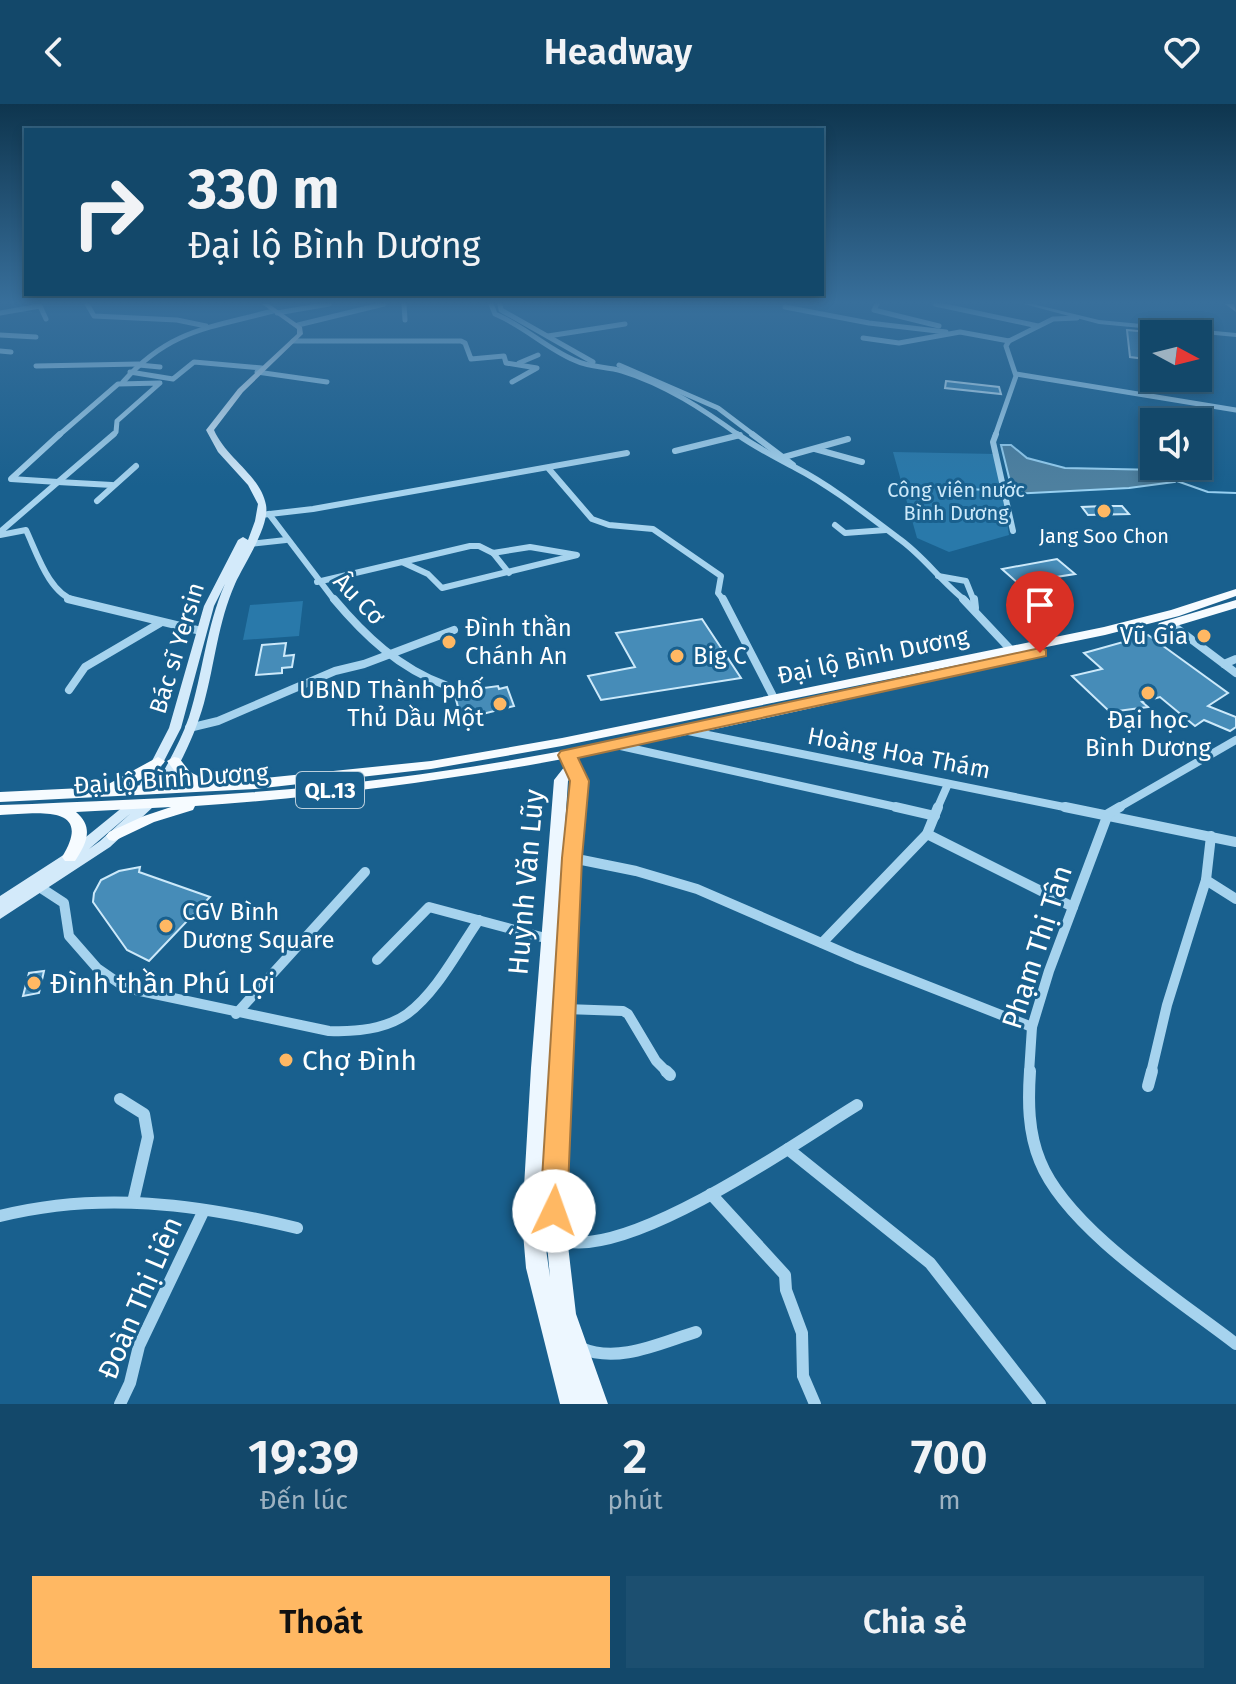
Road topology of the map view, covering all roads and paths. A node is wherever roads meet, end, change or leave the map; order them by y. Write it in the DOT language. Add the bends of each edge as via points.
graph roads {
  1 [pos="105,365"];
  2 [pos="138,365"];
  3 [pos="144,365"];
  4 [pos="191,365"];
  5 [pos="216,365"];
  6 [pos="266,365"];
  7 [pos="524,365"];
  8 [pos="587,365"];
  9 [pos="607,365"];
  10 [pos="1013,365"];
  11 [pos="36,366"];
  12 [pos="160,367"];
  13 [pos="260,370"];
  14 [pos="130,372"];
  15 [pos="1016,374"];
  16 [pos="123,382"];
  17 [pos="327,382"];
  18 [pos="512,382"];
  19 [pos="1236,410"];
  20 [pos="740,435"];
  21 [pos="848,439"];
  22 [pos="814,449"];
  23 [pos="675,451"];
  24 [pos="627,453"];
  25 [pos="784,457"];
  26 [pos="862,462"];
  27 [pos="136,466"];
  28 [pos="797,468"];
  29 [pos="549,469"];
  30 [pos="58,483"];
  31 [pos="112,485"];
  32 [pos="97,501"];
  33 [pos="18,517"];
  34 [pos="263,517"];
  35 [pos="835,525"];
  36 [pos="26,530"];
  37 [pos="887,530"];
  38 [pos="1013,531"];
  39 [pos="0,534"];
  40 [pos="286,540"];
  41 [pos="250,544"];
  42 [pos="493,553"];
  43 [pos="402,562"];
  44 [pos="234,564"];
  45 [pos="509,573"];
  46 [pos="938,576"];
  47 [pos="317,582"];
  48 [pos="1236,592"];
  49 [pos="1236,604"];
  50 [pos="975,608"];
  51 [pos="161,622"];
  52 [pos="1171,624"];
  53 [pos="454,630"];
  54 [pos="207,632"];
  55 [pos="1011,650"];
  56 [pos="386,653"];
  57 [pos="1236,659"];
  58 [pos="1224,664"];
  59 [pos="206,667"];
  60 [pos="193,668"];
  61 [pos="1236,673"];
  62 [pos="445,685"];
  63 [pos="69,690"];
  64 [pos="774,698"];
  65 [pos="189,728"];
  66 [pos="683,730"];
  67 [pos="1236,740"];
  68 [pos="613,745"];
  69 [pos="566,755"];
  70 [pos="158,761"];
  71 [pos="174,761"];
  72 [pos="948,784"];
  73 [pos="222,792"];
  74 [pos="97,793"];
  75 [pos="0,797"];
  76 [pos="146,797"];
  77 [pos="51,808"];
  78 [pos="0,810"];
  79 [pos="1108,814"];
  80 [pos="935,816"];
  81 [pos="927,834"];
  82 [pos="114,836"];
  83 [pos="1211,836"];
  84 [pos="1236,842"];
  85 [pos="70,857"];
  86 [pos="572,858"];
  87 [pos="365,872"];
  88 [pos="1206,880"];
  89 [pos="41,888"];
  90 [pos="1236,899"];
  91 [pos="0,903"];
  92 [pos="1073,907"];
  93 [pos="0,914"];
  94 [pos="479,920"];
  95 [pos="549,939"];
  96 [pos="822,943"];
  97 [pos="377,960"];
  98 [pos="565,1009"];
  99 [pos="236,1014"];
  100 [pos="1032,1027"];
  101 [pos="670,1075"];
  102 [pos="1148,1086"];
  103 [pos="120,1099"];
  104 [pos="857,1105"];
  105 [pos="788,1149"];
  106 [pos="711,1194"];
  107 [pos="133,1202"];
  108 [pos="204,1210"];
  109 [pos="0,1216"];
  110 [pos="297,1228"];
  111 [pos="555,1237"];
  112 [pos="696,1332"];
  113 [pos="574,1343"];
  114 [pos="1236,1344"];
  115 [pos="582,1400"];
  116 [pos="120,1404"];
  117 [pos="815,1404"];
  118 [pos="1040,1404"];
  1 -- 11 [label="street"];
  2 -- 14 [label="street"];
  3 -- 12 [label="street"];
  4 -- 14 [label="street" via="173,379"];
  5 -- 13 [label="street"];
  6 -- 13 [label="main road"];
  7 -- 18 [label="street" via="538,369"];
  8 -- 20 [label="street" via="621,370 695,404"];
  9 -- 25 [label="street" via="632,369 718,408"];
  10 -- 15 [label="street"];
  13 -- 17 [label="street"];
  13 -- 34 [label="main road" via="210,430 220,453 256,488"];
  14 -- 16 [label="street"];
  15 -- 19 [label="street"];
  15 -- 38 [label="street" via="993,442"];
  16 -- 30 [label="street" via="161,385 117,421 116,432"];
  16 -- 30 [label="street" via="11,479"];
  20 -- 23 [label="street"];
  20 -- 28 [label="street" via="770,457"];
  21 -- 22 [label="street"];
  22 -- 25 [label="street"];
  22 -- 26 [label="street"];
  24 -- 29 [label="street"];
  25 -- 28 [label="street"];
  27 -- 31 [label="street"];
  28 -- 37 [label="street"];
  29 -- 34 [label="street"];
  29 -- 64 [label="street" via="592,519 653,529 721,576 718,593"];
  30 -- 31 [label="street"];
  30 -- 33 [label="street"];
  31 -- 32 [label="street"];
  33 -- 36 [label="street"];
  33 -- 39 [label="street"];
  34 -- 40 [label="street, Âu Cơ"];
  34 -- 41 [label="main road, Bác sĩ Yersin"];
  34 -- 44 [label="main road, Bác sĩ Yersin"];
  35 -- 37 [label="street" via="845,533"];
  36 -- 39 [label="street"];
  36 -- 51 [label="street" via="55,588 68,599"];
  37 -- 46 [label="street"];
  40 -- 41 [label="street"];
  40 -- 47 [label="street, Âu Cơ"];
  41 -- 44 [label="main road, Bác sĩ Yersin"];
  42 -- 43 [label="street" via="470,546"];
  42 -- 45 [label="street"];
  42 -- 45 [label="street" via="530,547 577,555"];
  43 -- 45 [label="street" via="428,574 442,588"];
  43 -- 47 [label="street"];
  44 -- 54 [label="main road, Bác sĩ Yersin"];
  46 -- 50 [label="street"];
  46 -- 50 [label="street" via="966,581"];
  47 -- 56 [label="street, Âu Cơ"];
  48 -- 55 [label="highway, Đại lộ Bình Dương / QL.13" via="1175,613"];
  49 -- 52 [label="highway, Đại lộ Bình Dương / QL.13"];
  50 -- 55 [label="street"];
  51 -- 54 [label="street"];
  51 -- 63 [label="street" via="85,667"];
  52 -- 58 [label="street"];
  52 -- 66 [label="highway, Đại lộ Bình Dương / QL.13"];
  53 -- 56 [label="street"];
  54 -- 59 [label="main road, Bác sĩ Yersin"];
  54 -- 60 [label="main road, Bác sĩ Yersin"];
  55 -- 64 [label="highway, Đại lộ Bình Dương / QL.13"];
  56 -- 62 [label="street, Âu Cơ" via="428,681"];
  56 -- 65 [label="street"];
  57 -- 58 [label="street"];
  58 -- 61 [label="street"];
  59 -- 60 [label="main road"];
  59 -- 65 [label="main road, Bác sĩ Yersin"];
  60 -- 70 [label="main road, Bác sĩ Yersin" via="175,728"];
  64 -- 69 [label="highway, Đại lộ Bình Dương / QL.13" via="657,722"];
  65 -- 71 [label="main road, Bác sĩ Yersin"];
  66 -- 68 [label="highway, Đại lộ Bình Dương / QL.13"];
  66 -- 72 [label="street, Hoàng Hoa Thám"];
  67 -- 79 [label="street"];
  68 -- 69 [label="highway, Đại lộ Bình Dương / QL.13"];
  68 -- 80 [label="street"];
  69 -- 73 [label="highway, Đại lộ Bình Dương / QL.13" via="392,783"];
  69 -- 86 [label="main road, Huỳnh Văn Lũy" via="580,781"];
  69 -- 95 [label="main road, Huỳnh Văn Lũy"];
  70 -- 74 [label="highway"];
  70 -- 76 [label="main road, Bác sĩ Yersin"];
  71 -- 73 [label="highway" via="191,779"];
  71 -- 76 [label="main road, Bác sĩ Yersin"];
  72 -- 79 [label="street, Hoàng Hoa Thám"];
  72 -- 80 [label="street"];
  73 -- 76 [label="highway, Đại lộ Bình Dương / QL.13"];
  73 -- 82 [label="highway"];
  74 -- 75 [label="highway, Đại lộ Bình Dương / QL.13"];
  74 -- 76 [label="highway, Đại lộ Bình Dương / QL.13"];
  76 -- 77 [label="highway, Đại lộ Bình Dương / QL.13"];
  76 -- 82 [label="main road"];
  76 -- 85 [label="main road"];
  77 -- 78 [label="highway, Đại lộ Bình Dương / QL.13"];
  77 -- 85 [label="highway" via="71,814 81,825"];
  79 -- 83 [label="street, Hoàng Hoa Thám"];
  79 -- 92 [label="street, Phạm Thị Tân"];
  80 -- 81 [label="street"];
  81 -- 92 [label="street"];
  81 -- 96 [label="street"];
  82 -- 89 [label="main road"];
  83 -- 84 [label="street, Hoàng Hoa Thám"];
  83 -- 88 [label="street"];
  85 -- 91 [label="main road"];
  86 -- 96 [label="street" via="697,889"];
  86 -- 98 [label="main road, Huỳnh Văn Lũy"];
  87 -- 99 [label="street"];
  88 -- 90 [label="street"];
  88 -- 102 [label="street"];
  89 -- 93 [label="main road"];
  89 -- 99 [label="street" via="64,903 69,936 97,968 126,988"];
  92 -- 100 [label="street, Phạm Thị Tân"];
  94 -- 95 [label="street"];
  94 -- 97 [label="street" via="429,907"];
  94 -- 99 [label="street" via="406,1015 357,1032"];
  95 -- 115 [label="main road, Huỳnh Văn Lũy" via="532,1221 537,1268"];
  96 -- 100 [label="street"];
  98 -- 101 [label="street" via="628,1014"];
  98 -- 111 [label="main road, Huỳnh Văn Lũy"];
  100 -- 114 [label="street, Phạm Thị Tân" via="1031,1134 1054,1189 1106,1243"];
  103 -- 107 [label="street" via="144,1114 148,1137"];
  104 -- 105 [label="street"];
  105 -- 106 [label="street"];
  105 -- 118 [label="street" via="930,1263"];
  106 -- 111 [label="street" via="623,1236 568,1243"];
  106 -- 117 [label="street" via="785,1275 802,1333 803,1376"];
  107 -- 108 [label="street"];
  107 -- 109 [label="street" via="51,1205"];
  108 -- 110 [label="street"];
  108 -- 116 [label="street, Đoàn Thị Liên" via="139,1346"];
  111 -- 113 [label="main road, Huỳnh Văn Lũy"];
  112 -- 113 [label="street" via="608,1354 591,1355"];
  113 -- 115 [label="main road, Huỳnh Văn Lũy"];
}
